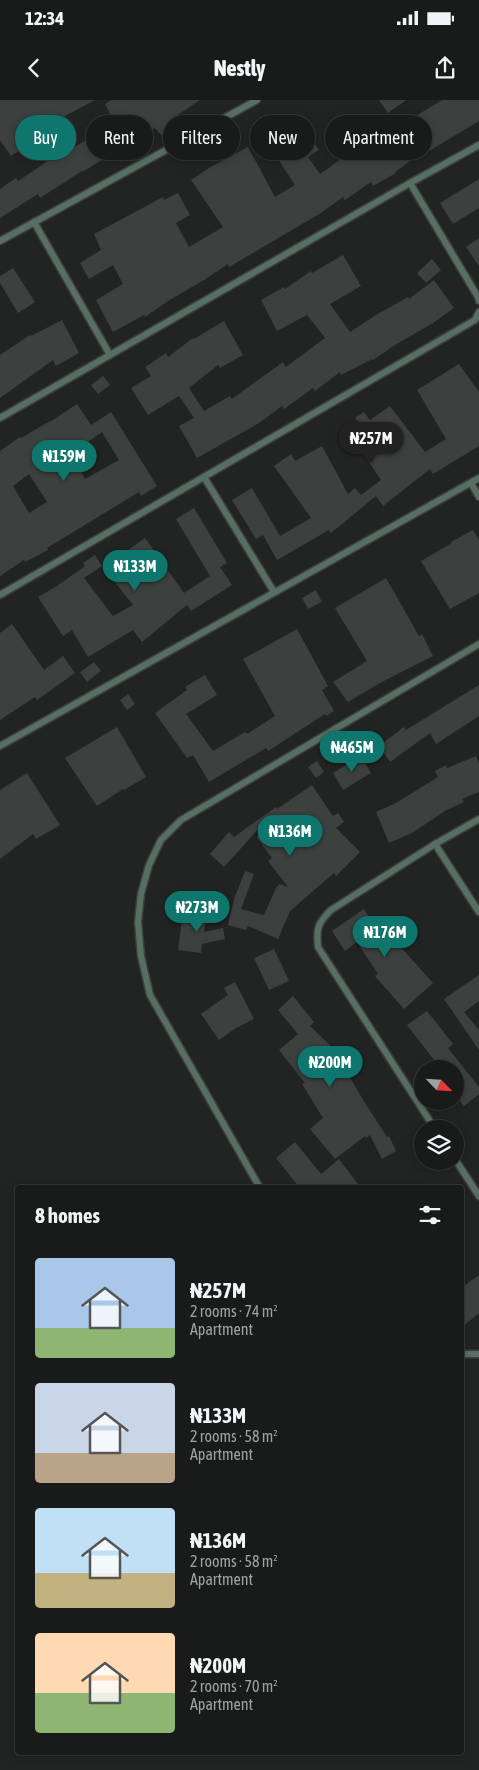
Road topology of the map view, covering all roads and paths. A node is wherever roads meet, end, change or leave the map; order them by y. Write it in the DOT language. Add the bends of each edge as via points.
graph roads {
  1 [pos="257,100"];
  2 [pos="479,145"];
  3 [pos="410,183"];
  4 [pos="34,222"];
  5 [pos="0,241"];
  6 [pos="479,301"];
  7 [pos="479,312"];
  8 [pos="110,355"];
  9 [pos="0,418"];
  10 [pos="204,477"];
  11 [pos="479,478"];
  12 [pos="471,483"];
  13 [pos="479,497"];
  14 [pos="274,592"];
  15 [pos="0,596"];
  16 [pos="479,644"];
  17 [pos="0,746"];
  18 [pos="479,818"];
  19 [pos="435,844"];
  20 [pos="479,912"];
  21 [pos="429,1120"];
  22 [pos="462,1170"];
  23 [pos="258,1185"];
  24 [pos="479,1196"];
  25 [pos="464,1354"];
  26 [pos="479,1354"];
  1 -- 4 [label="lane"];
  2 -- 3 [label="lane"];
  3 -- 6 [label="lane"];
  3 -- 8 [label="lane"];
  4 -- 5 [label="lane"];
  4 -- 8 [label="lane"];
  7 -- 10 [label="lane" via="475,320"];
  8 -- 9 [label="lane"];
  10 -- 14 [label="lane"];
  10 -- 15 [label="lane"];
  11 -- 12 [label="lane"];
  12 -- 13 [label="lane"];
  12 -- 14 [label="lane"];
  14 -- 17 [label="lane"];
  16 -- 23 [label="lane" via="182,820 162,840 149,865 138,922 141,956 150,995"];
  18 -- 19 [label="lane"];
  19 -- 20 [label="lane"];
  19 -- 21 [label="lane" via="331,910 321,920 316,932 318,947"];
  22 -- 24 [label="lane"];
  25 -- 26 [label="lane"];
}
